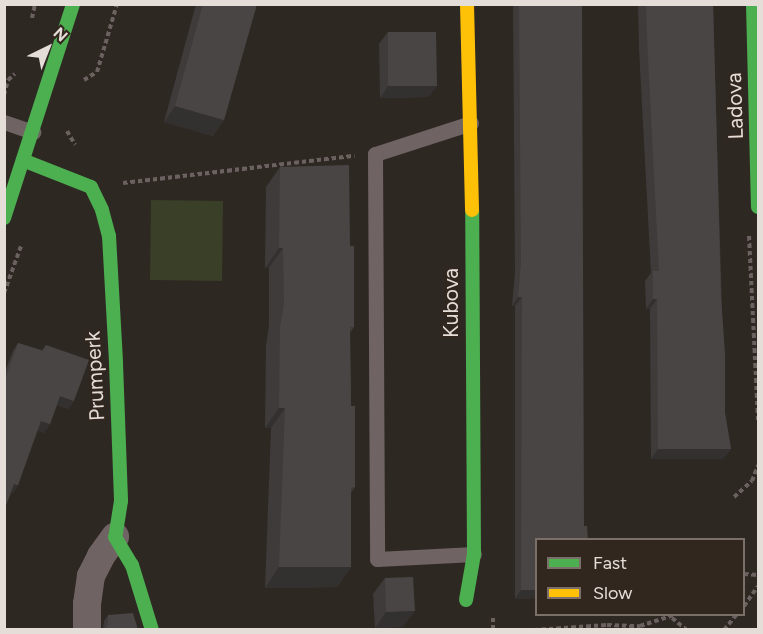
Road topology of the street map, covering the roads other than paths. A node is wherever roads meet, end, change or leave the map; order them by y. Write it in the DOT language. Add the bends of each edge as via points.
graph roads {
  1 [pos="73,4"];
  2 [pos="467,4"];
  3 [pos="753,4"];
  4 [pos="4,122"];
  5 [pos="471,123"];
  6 [pos="33,132"];
  7 [pos="25,161"];
  8 [pos="759,207"];
  9 [pos="4,218"];
  10 [pos="115,537"];
  11 [pos="474,554"];
  12 [pos="466,600"];
  13 [pos="87,630"];
  14 [pos="152,630"];
  1 -- 6 [label="street"];
  2 -- 5 [label="street, Kubova"];
  3 -- 8 [label="street, Ladova"];
  4 -- 6 [label="lane"];
  5 -- 11 [label="street, Kubova"];
  5 -- 11 [label="lane" via="375,154 377,559"];
  6 -- 7 [label="street"];
  7 -- 9 [label="street"];
  7 -- 10 [label="street, Prumperk" via="91,187 109,236 121,501"];
  10 -- 13 [label="street" via="91,576"];
  10 -- 14 [label="street" via="132,565"];
  11 -- 12 [label="street, Kubova"];
}
